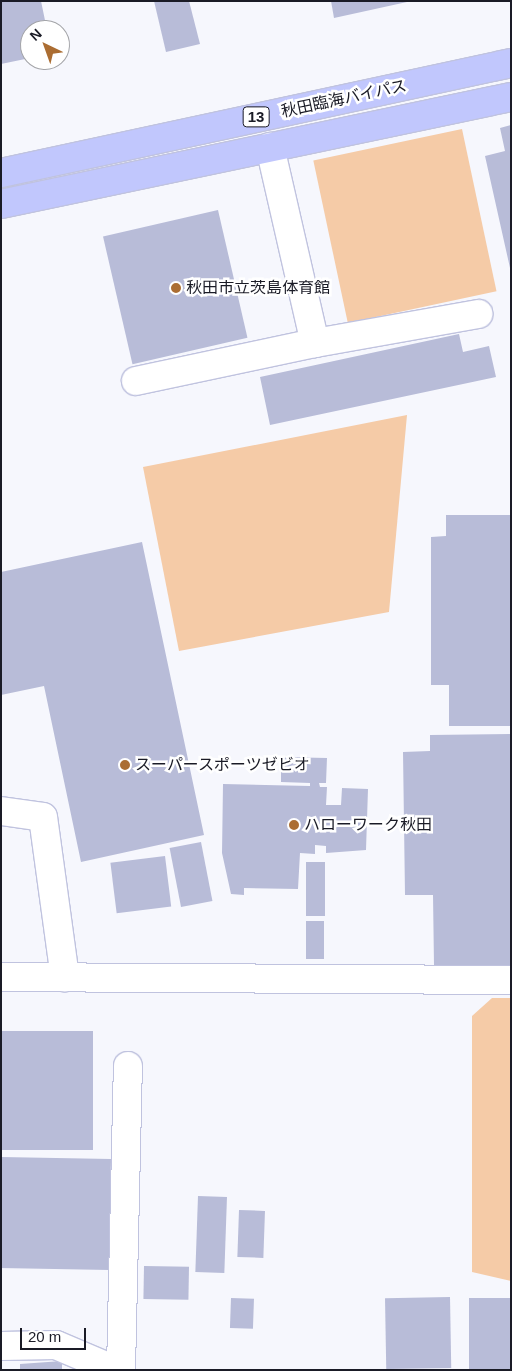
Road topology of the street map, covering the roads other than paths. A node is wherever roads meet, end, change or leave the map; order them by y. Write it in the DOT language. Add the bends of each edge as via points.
graph roads {
  1 [pos="511,63"];
  2 [pos="511,97"];
  3 [pos="270,147"];
  4 [pos="1,173"];
  5 [pos="1,204"];
  6 [pos="478,314"];
  7 [pos="315,343"];
  8 [pos="136,381"];
  9 [pos="1,811"];
  10 [pos="1,977"];
  11 [pos="65,978"];
  12 [pos="511,980"];
  13 [pos="128,1066"];
  14 [pos="1,1346"];
  15 [pos="115,1370"];
  16 [pos="121,1370"];
  1 -- 4 [label="highway, 秋田臨海バイパス / 13"];
  2 -- 3 [label="highway, 秋田臨海バイパス / 13"];
  3 -- 5 [label="highway, 秋田臨海バイパス / 13"];
  3 -- 7 [label="street"];
  6 -- 7 [label="street"];
  7 -- 8 [label="street"];
  9 -- 11 [label="street" via="43,818"];
  10 -- 11 [label="street"];
  11 -- 12 [label="street"];
  13 -- 16 [label="street"];
  14 -- 15 [label="street" via="56,1345"];
}
